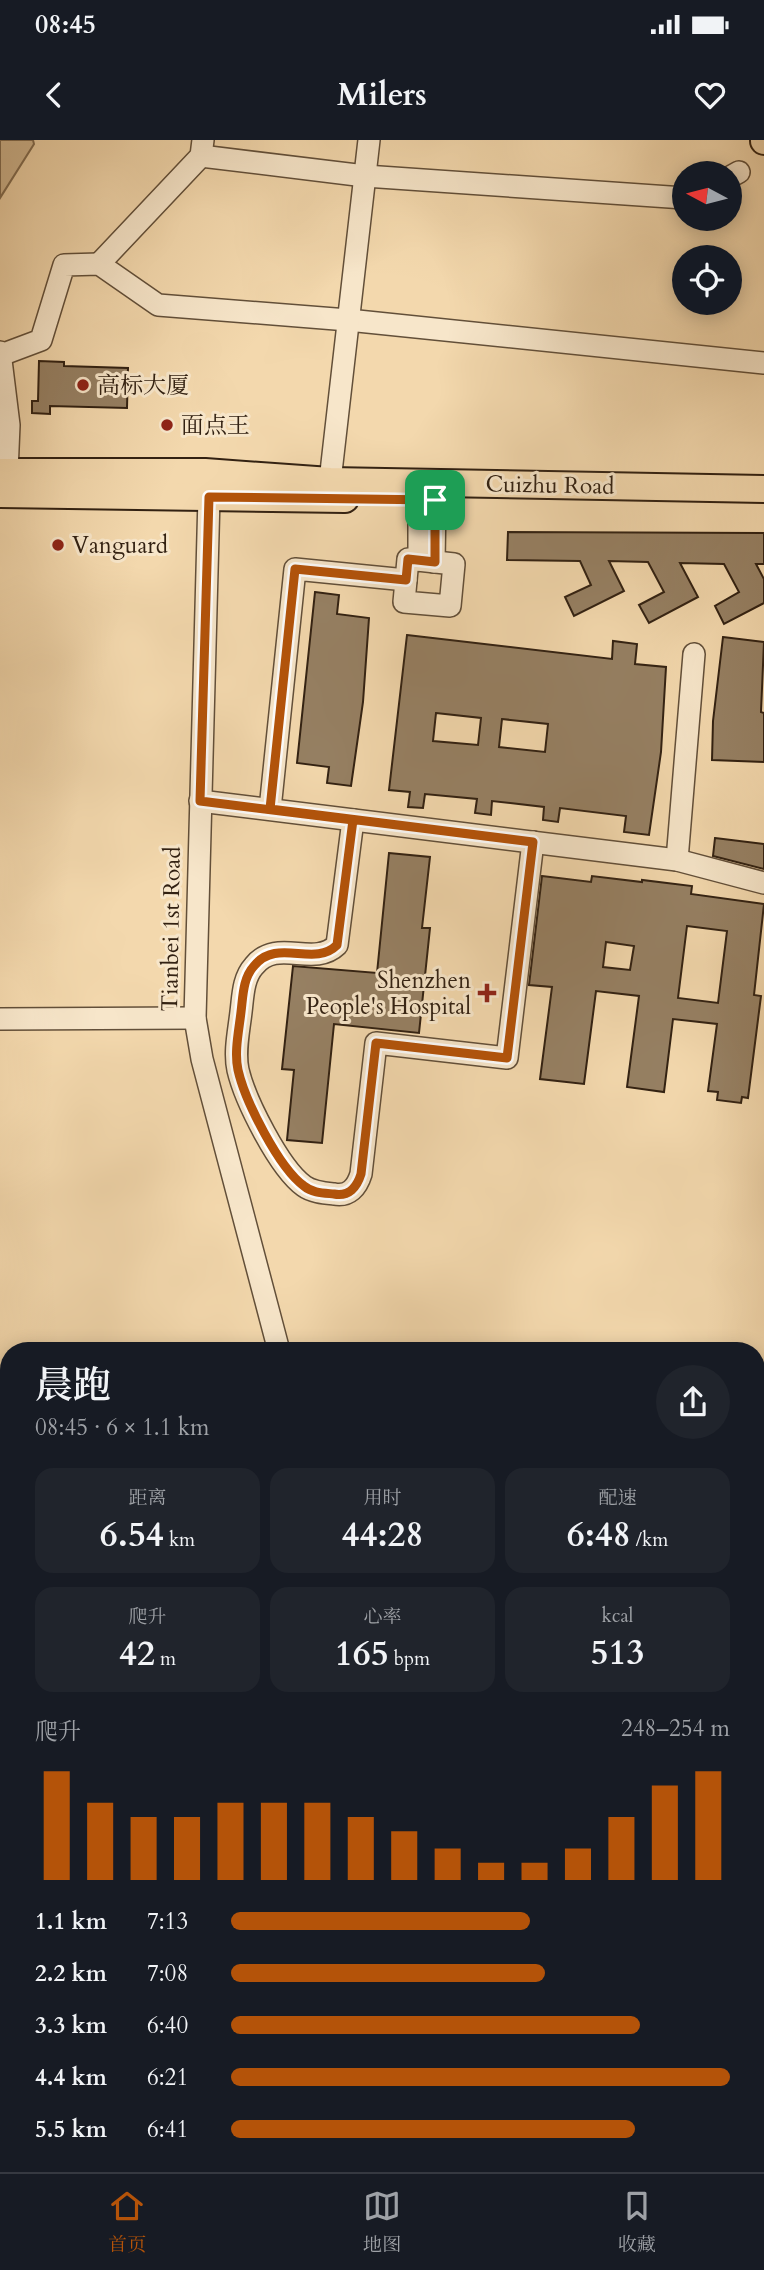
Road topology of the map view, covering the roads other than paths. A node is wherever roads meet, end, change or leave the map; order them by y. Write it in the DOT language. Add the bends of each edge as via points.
graph roads {
  1 [pos="369,140"];
  2 [pos="202,148"];
  3 [pos="365,176"];
  4 [pos="672,197"];
  5 [pos="99,264"];
  6 [pos="348,320"];
  7 [pos="1,353"];
  8 [pos="764,363"];
  9 [pos="2,480"];
  10 [pos="330,481"];
  11 [pos="764,489"];
  12 [pos="209,497"];
  13 [pos="427,500"];
  14 [pos="764,504"];
  15 [pos="427,561"];
  16 [pos="406,580"];
  17 [pos="694,654"];
  18 [pos="200,801"];
  19 [pos="270,809"];
  20 [pos="353,820"];
  21 [pos="533,842"];
  22 [pos="677,860"];
  23 [pos="764,883"];
  24 [pos="195,1018"];
  25 [pos="0,1019"];
  26 [pos="277,1342"];
  1 -- 3 [label="street"];
  2 -- 3 [label="street"];
  2 -- 5 [label="street"];
  3 -- 4 [label="street"];
  3 -- 6 [label="street"];
  5 -- 6 [label="street" via="158,305"];
  5 -- 7 [label="street" via="64,265 41,340"];
  6 -- 8 [label="street"];
  6 -- 10 [label="street"];
  7 -- 9 [label="street" via="9,425"];
  9 -- 10 [label="main road, Cuizhu Road" via="205,472"];
  9 -- 12 [label="main road, Cuizhu Road"];
  10 -- 11 [label="main road, Cuizhu Road"];
  12 -- 13 [label="main road, Cuizhu Road"];
  12 -- 18 [label="street, Tianbei 1st Road"];
  13 -- 14 [label="main road, Cuizhu Road"];
  13 -- 15 [label="street"];
  15 -- 16 [label="street" via="408,559"];
  15 -- 16 [label="street" via="454,564 450,606 404,602"];
  16 -- 19 [label="street" via="295,569"];
  17 -- 22 [label="street"];
  18 -- 19 [label="street"];
  18 -- 24 [label="street, Tianbei 1st Road"];
  19 -- 20 [label="street"];
  20 -- 21 [label="street"];
  20 -- 21 [label="street" via="337,945 319,956 273,953 253,966 244,989 237,1053 242,1082 275,1151 307,1189 341,1195 353,1189 361,1174 376,1043 507,1058"];
  21 -- 22 [label="street"];
  22 -- 23 [label="street"];
  24 -- 25 [label="street"];
  24 -- 26 [label="street, Tianbei 1st Road"];
}
